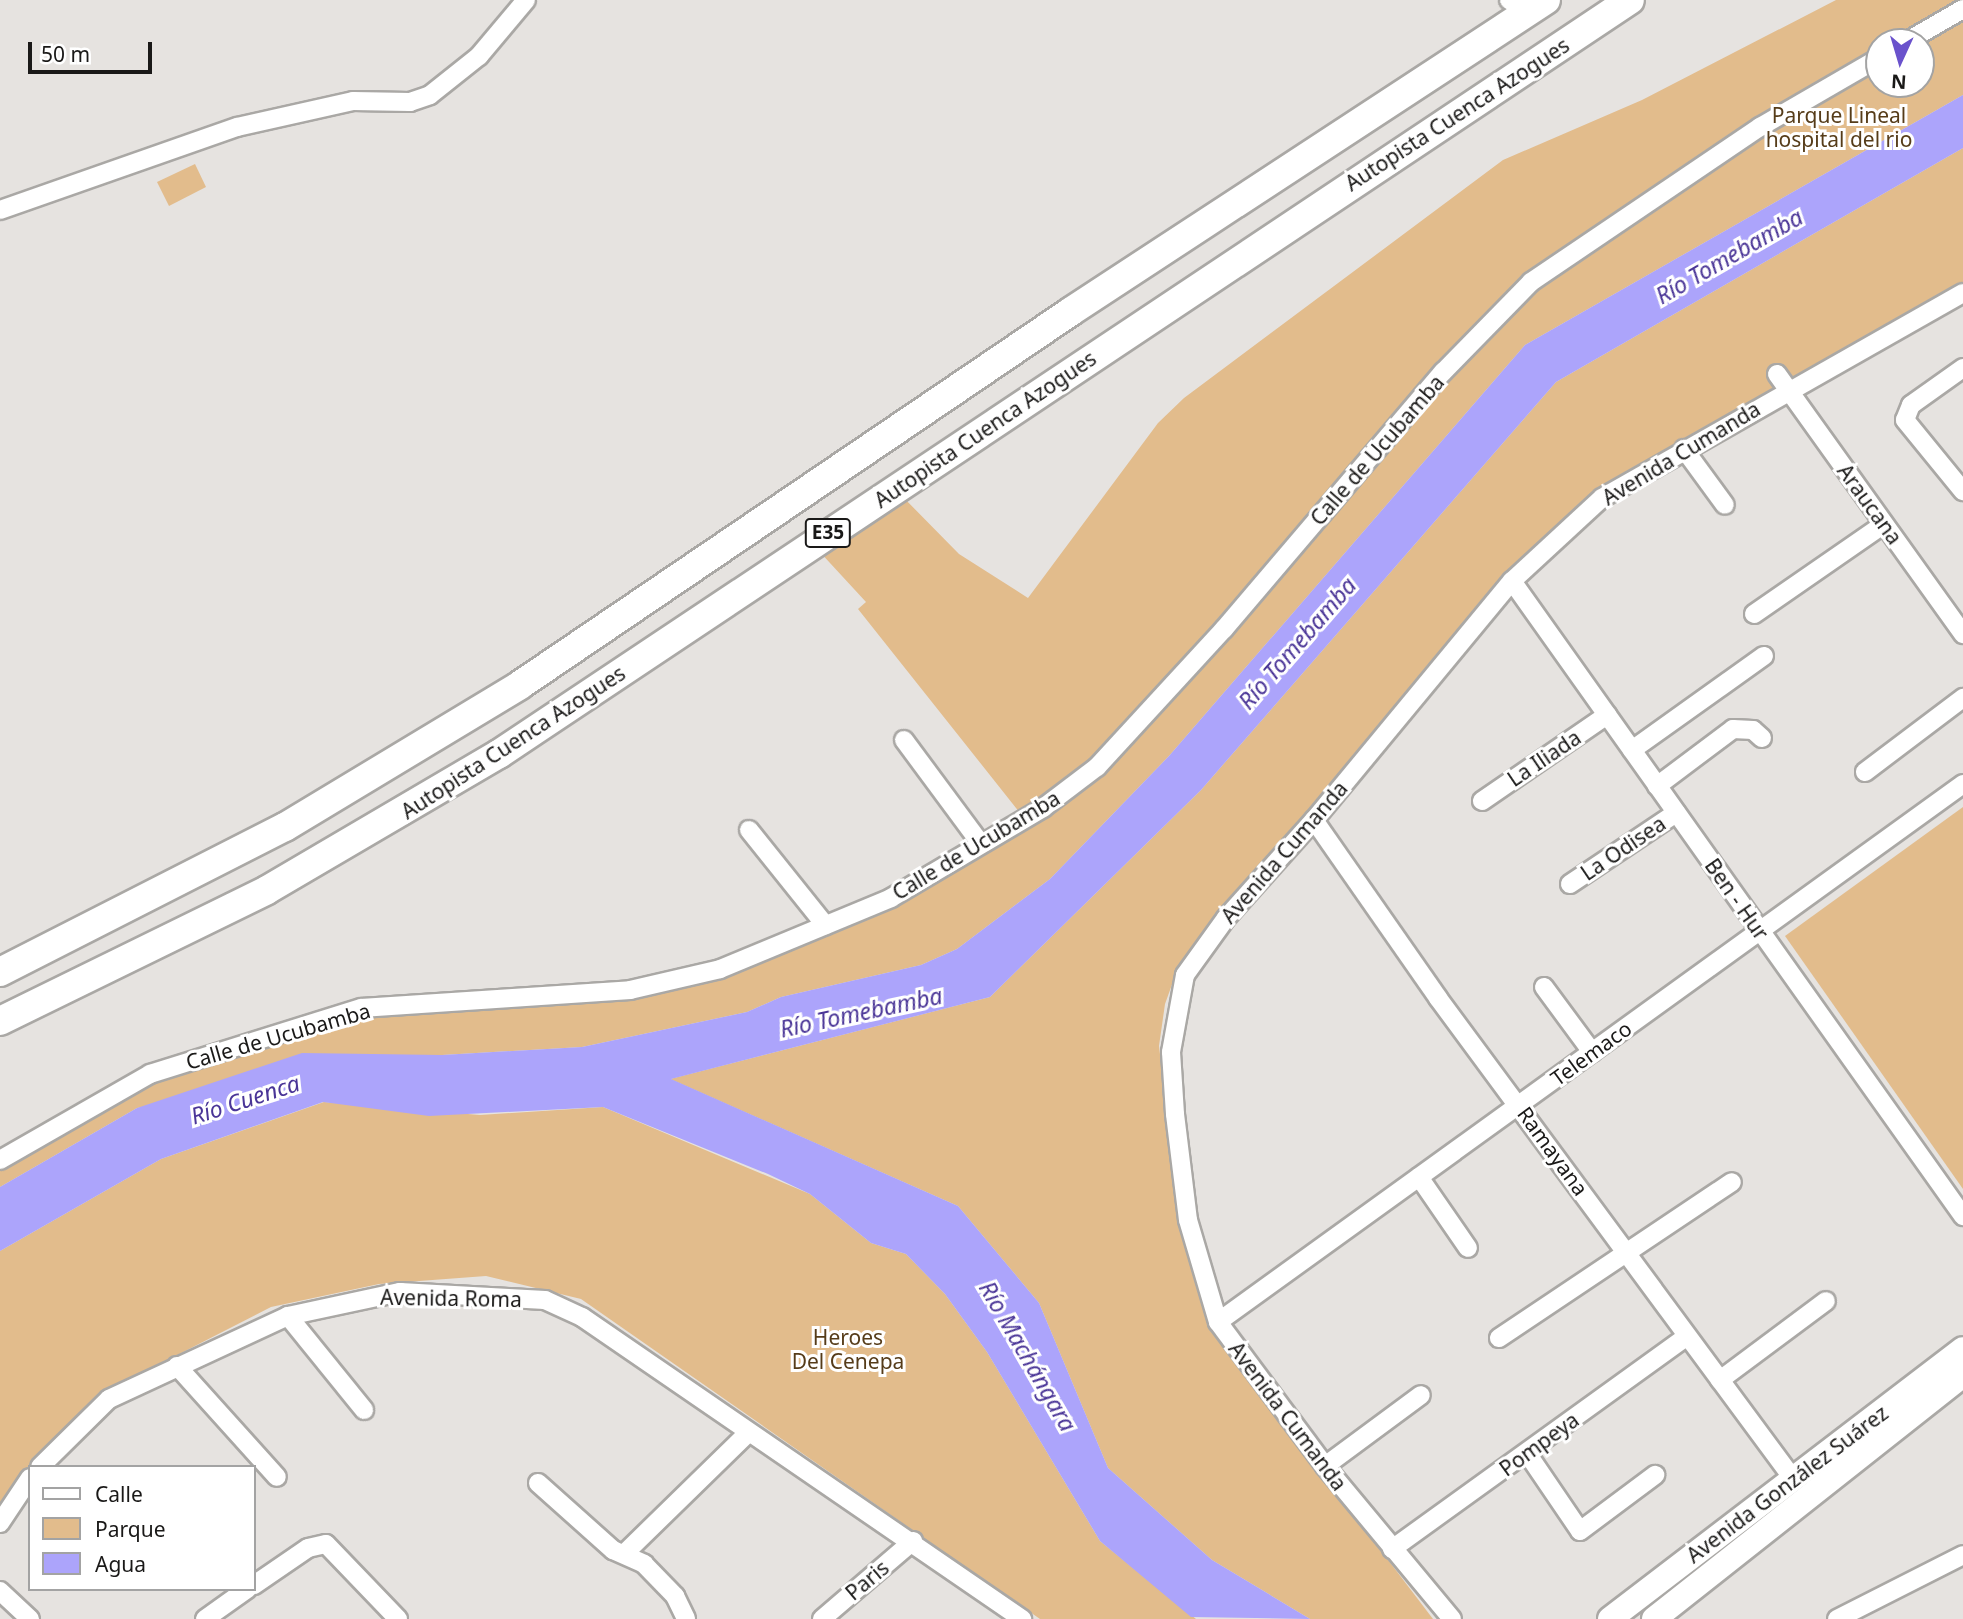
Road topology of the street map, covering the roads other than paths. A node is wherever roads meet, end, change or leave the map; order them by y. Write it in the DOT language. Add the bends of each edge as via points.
graph roads {
  1 [pos="526,0"];
  2 [pos="1630,0"];
  3 [pos="1527,4"];
  4 [pos="1963,9"];
  5 [pos="1930,28"];
  6 [pos="1865,66"];
  7 [pos="0,210"];
  8 [pos="1963,293"];
  9 [pos="1963,368"];
  10 [pos="1777,374"];
  11 [pos="1788,390"];
  12 [pos="1684,449"];
  13 [pos="1963,491"];
  14 [pos="1725,505"];
  15 [pos="1884,524"];
  16 [pos="1512,581"];
  17 [pos="1754,614"];
  18 [pos="1963,634"];
  19 [pos="1764,656"];
  20 [pos="1963,698"];
  21 [pos="1607,715"];
  22 [pos="1762,738"];
  23 [pos="904,740"];
  24 [pos="1632,750"];
  25 [pos="1865,772"];
  26 [pos="1963,784"];
  27 [pos="1657,786"];
  28 [pos="1482,801"];
  29 [pos="1676,813"];
  30 [pos="1314,820"];
  31 [pos="748,830"];
  32 [pos="981,844"];
  33 [pos="1570,884"];
  34 [pos="825,925"];
  35 [pos="1760,931"];
  36 [pos="0,972"];
  37 [pos="1545,987"];
  38 [pos="0,1021"];
  39 [pos="1592,1052"];
  40 [pos="1519,1104"];
  41 [pos="0,1160"];
  42 [pos="1419,1177"];
  43 [pos="1732,1182"];
  44 [pos="1963,1216"];
  45 [pos="1468,1248"];
  46 [pos="1625,1250"];
  47 [pos="1826,1301"];
  48 [pos="288,1316"];
  49 [pos="1218,1322"];
  50 [pos="1686,1337"];
  51 [pos="1499,1338"];
  52 [pos="1963,1349"];
  53 [pos="177,1366"];
  54 [pos="1963,1375"];
  55 [pos="1720,1380"];
  56 [pos="1421,1395"];
  57 [pos="364,1410"];
  58 [pos="747,1434"];
  59 [pos="1527,1453"];
  60 [pos="42,1465"];
  61 [pos="1325,1466"];
  62 [pos="1655,1475"];
  63 [pos="277,1476"];
  64 [pos="1794,1480"];
  65 [pos="28,1481"];
  66 [pos="538,1483"];
  67 [pos="0,1523"];
  68 [pos="913,1541"];
  69 [pos="1392,1549"];
  70 [pos="625,1553"];
  71 [pos="1963,1555"];
  72 [pos="256,1584"];
  73 [pos="0,1591"];
  74 [pos="244,1591"];
  75 [pos="30,1619"];
  76 [pos="205,1619"];
  77 [pos="398,1619"];
  78 [pos="686,1619"];
  79 [pos="822,1619"];
  80 [pos="1023,1619"];
  81 [pos="1452,1619"];
  82 [pos="1610,1619"];
  83 [pos="1654,1619"];
  84 [pos="1837,1619"];
  1 -- 7 [label="street" via="479,56 430,95 410,102 353,101 237,127"];
  2 -- 38 [label="highway, Autopista Cuenca Azogues / E35" via="401,816 247,901"];
  3 -- 36 [label="highway, Autopista Cuenca Azogues / E35" via="509,692 285,827"];
  4 -- 5 [label="street"];
  6 -- 32 [label="street, Calle de Ucubamba" via="1760,127 1531,282 1443,372 1224,629 1097,767 1043,808"];
  8 -- 11 [label="street, Avenida Cumanda"];
  9 -- 13 [label="street" via="1911,405 1905,420"];
  10 -- 11 [label="street, Araucana"];
  11 -- 12 [label="street, Avenida Cumanda"];
  11 -- 15 [label="street, Araucana"];
  12 -- 14 [label="street"];
  12 -- 16 [label="street, Avenida Cumanda" via="1602,498"];
  15 -- 17 [label="street"];
  15 -- 18 [label="street, Araucana"];
  16 -- 21 [label="street, Ben - Hur"];
  16 -- 30 [label="street, Avenida Cumanda"];
  19 -- 24 [label="street"];
  20 -- 25 [label="street"];
  21 -- 24 [label="street, Ben - Hur"];
  21 -- 28 [label="street, La Iliada"];
  22 -- 27 [label="street" via="1753,730 1733,729"];
  23 -- 32 [label="street"];
  24 -- 27 [label="street, Ben - Hur"];
  26 -- 35 [label="street, Telemaco"];
  27 -- 29 [label="street, Ben - Hur"];
  29 -- 33 [label="street, La Odisea"];
  29 -- 35 [label="street, Ben - Hur"];
  30 -- 40 [label="street, Ramayana" via="1438,998"];
  30 -- 49 [label="street, Avenida Cumanda" via="1226,918 1185,975 1175,1008 1171,1052 1188,1220"];
  31 -- 34 [label="street"];
  32 -- 34 [label="street, Calle de Ucubamba" via="891,898"];
  34 -- 41 [label="street, Calle de Ucubamba" via="720,969 630,990 361,1008 150,1074"];
  35 -- 39 [label="street, Telemaco"];
  35 -- 44 [label="street, Ben - Hur"];
  37 -- 39 [label="street"];
  39 -- 40 [label="street, Telemaco"];
  40 -- 42 [label="street, Telemaco"];
  40 -- 46 [label="street, Ramayana"];
  42 -- 45 [label="street"];
  42 -- 49 [label="street, Telemaco"];
  43 -- 46 [label="street"];
  46 -- 50 [label="street, Ramayana"];
  46 -- 51 [label="street"];
  47 -- 55 [label="street"];
  48 -- 53 [label="street, Avenida Roma"];
  48 -- 57 [label="street"];
  48 -- 58 [label="street, Avenida Roma" via="400,1293 545,1300 582,1317"];
  49 -- 61 [label="street, Avenida Cumanda"];
  50 -- 55 [label="street, Ramayana"];
  50 -- 59 [label="street, Pompeya"];
  52 -- 64 [label="main road, Avenida González Suárez"];
  53 -- 60 [label="street, Avenida Roma" via="109,1399"];
  53 -- 63 [label="street"];
  54 -- 83 [label="main road, Avenida González Suárez"];
  55 -- 64 [label="street, Ramayana"];
  56 -- 61 [label="street"];
  58 -- 68 [label="street, Avenida Roma"];
  58 -- 70 [label="street"];
  59 -- 62 [label="street" via="1580,1531"];
  59 -- 69 [label="street, Pompeya"];
  61 -- 69 [label="street, Avenida Cumanda"];
  64 -- 82 [label="main road, Avenida González Suárez"];
  65 -- 67 [label="street"];
  66 -- 70 [label="street" via="612,1550"];
  68 -- 79 [label="street, Paris"];
  68 -- 80 [label="street, Avenida Roma"];
  69 -- 81 [label="street, Avenida Cumanda"];
  70 -- 78 [label="street" via="644,1564 675,1596"];
  71 -- 84 [label="street"];
  72 -- 77 [label="street" via="309,1548 326,1544"];
  73 -- 75 [label="street"];
  74 -- 76 [label="street"];
}
